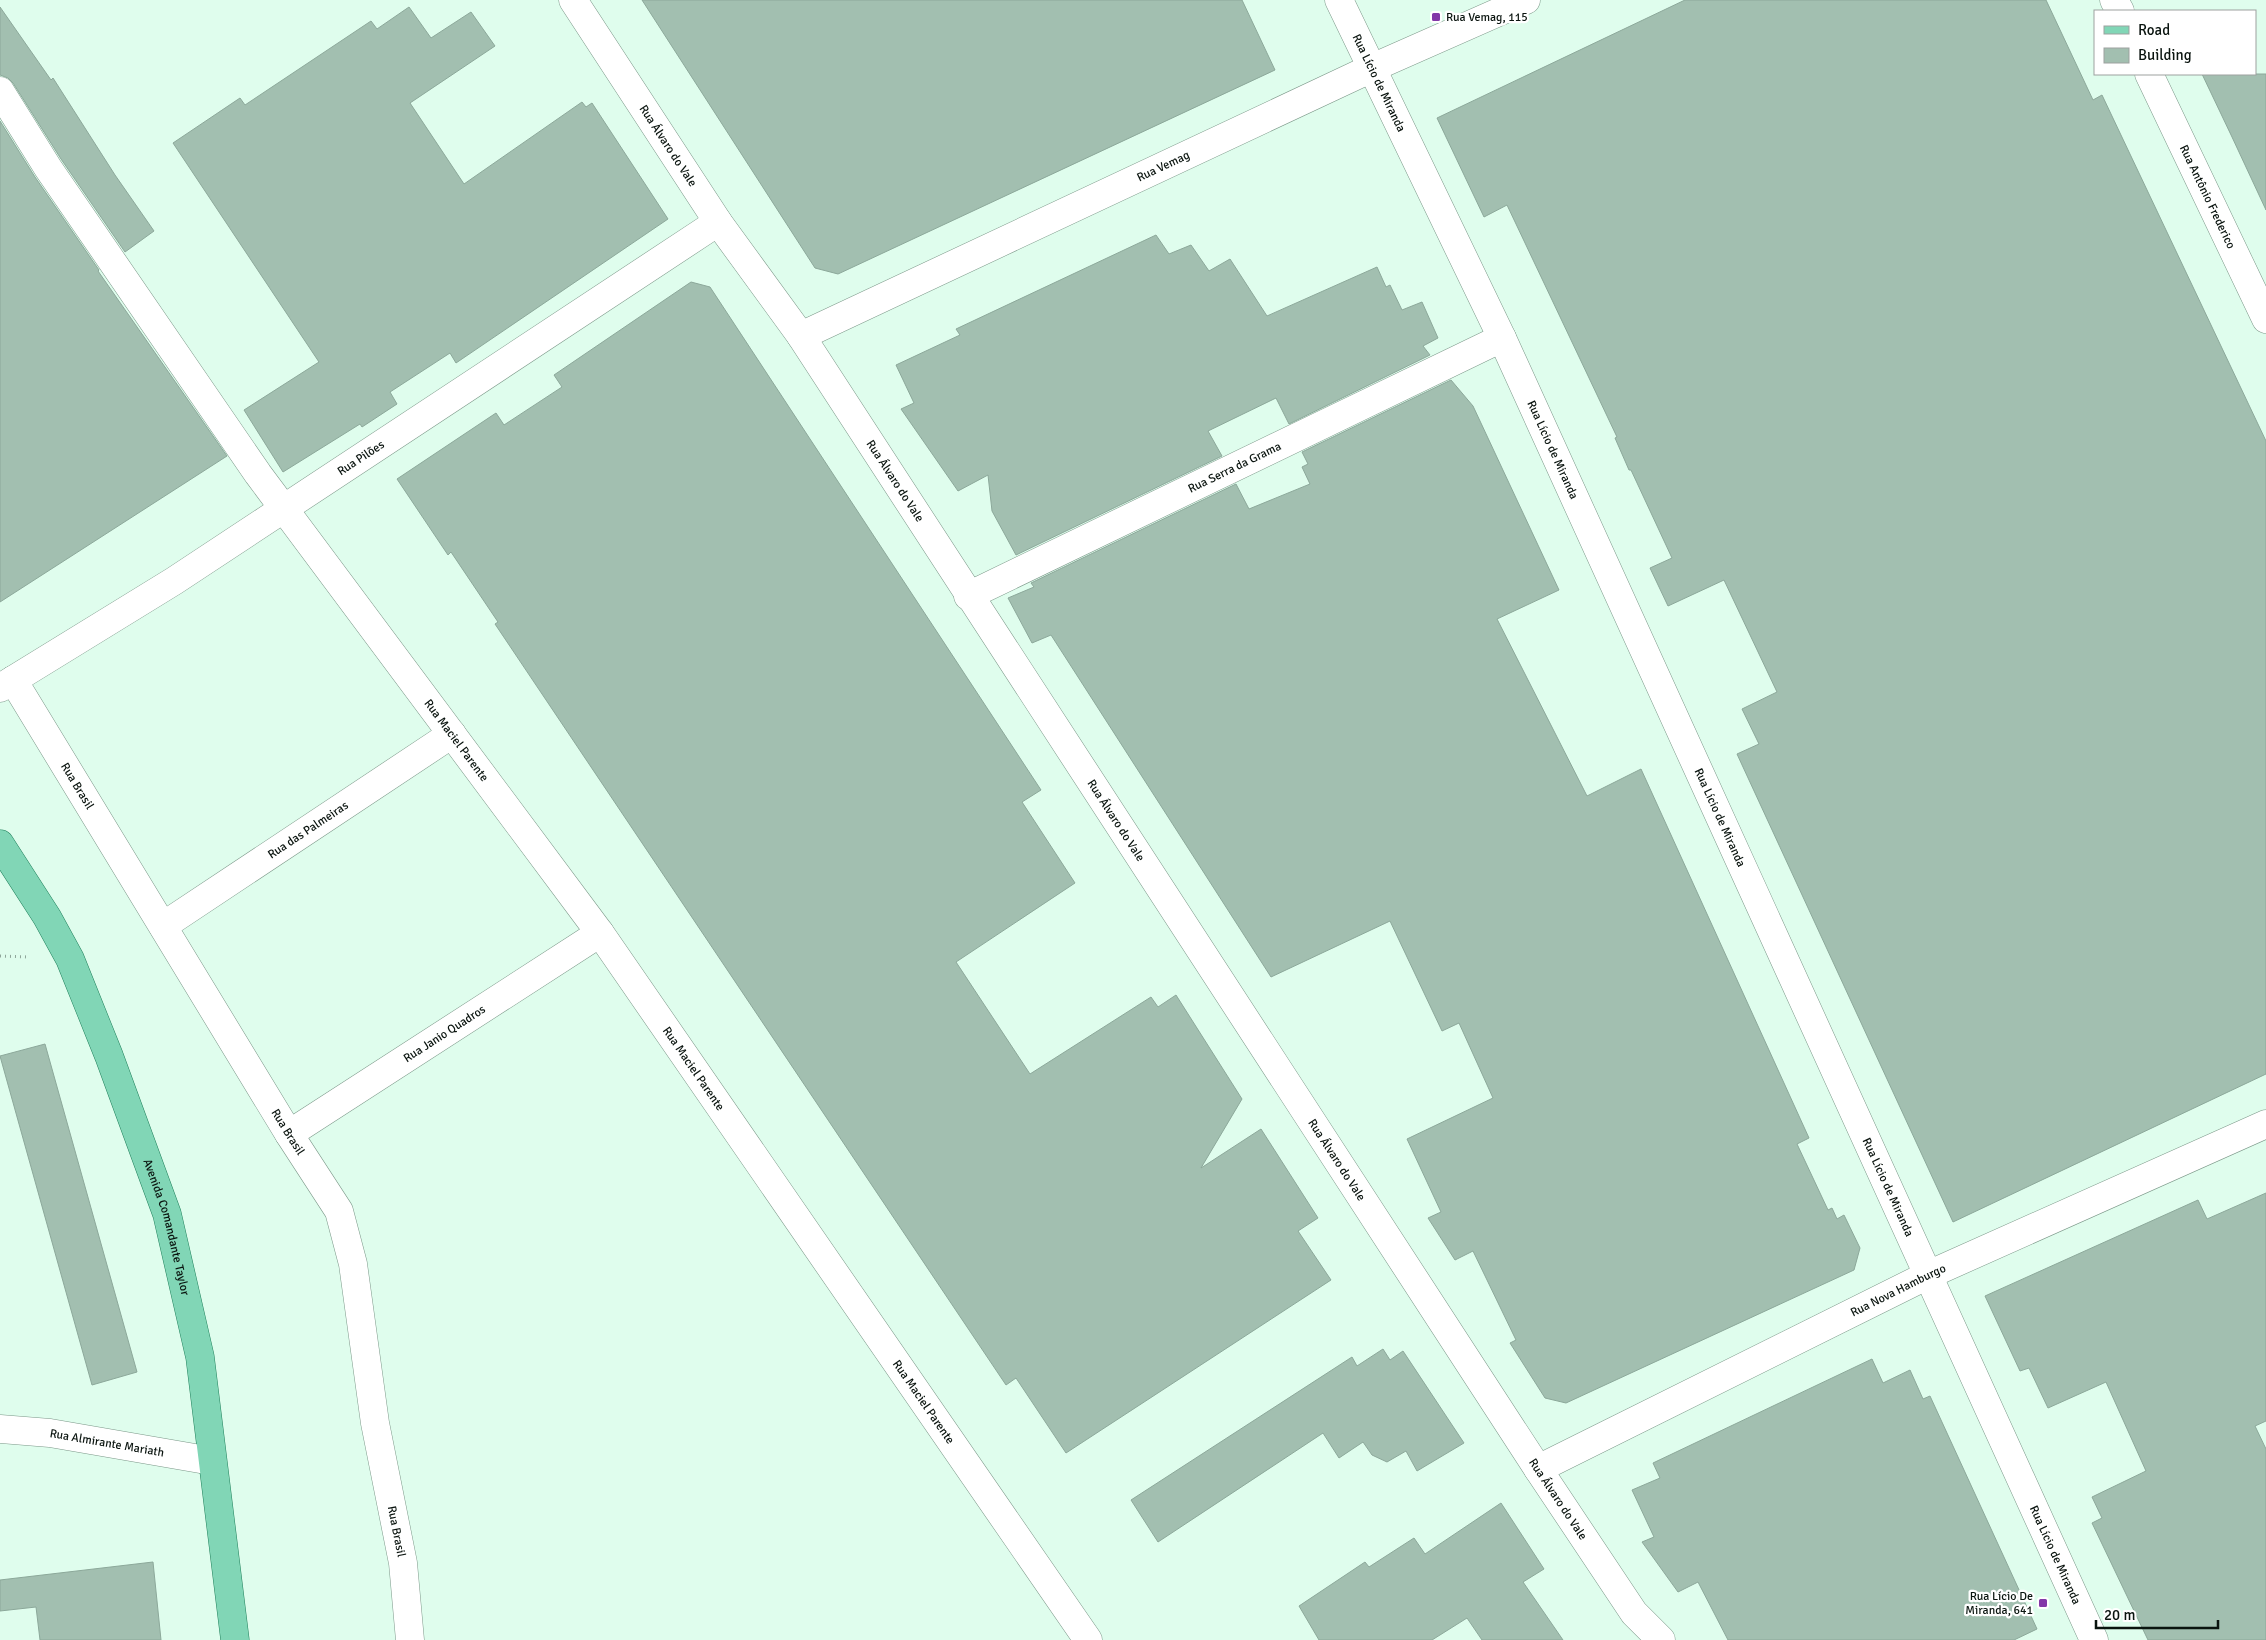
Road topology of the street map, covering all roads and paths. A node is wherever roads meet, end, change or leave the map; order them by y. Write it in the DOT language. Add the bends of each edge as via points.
graph roads {
  1 [pos="573,0"];
  2 [pos="1339,0"];
  3 [pos="1526,0"];
  4 [pos="1372,68"];
  5 [pos="2149,75"];
  6 [pos="0,91"];
  7 [pos="718,222"];
  8 [pos="2266,319"];
  9 [pos="800,336"];
  10 [pos="1502,338"];
  11 [pos="284,508"];
  12 [pos="968,596"];
  13 [pos="6,684"];
  14 [pos="452,734"];
  15 [pos="0,844"];
  16 [pos="163,926"];
  17 [pos="600,933"];
  18 [pos="2266,1124"];
  19 [pos="289,1134"];
  20 [pos="1928,1275"];
  21 [pos="0,1429"];
  22 [pos="212,1461"];
  23 [pos="1538,1469"];
  24 [pos="235,1640"];
  25 [pos="410,1640"];
  26 [pos="1088,1640"];
  27 [pos="1661,1640"];
  28 [pos="2094,1640"];
  1 -- 7 [label="street, Rua Álvaro do Vale"];
  2 -- 4 [label="street, Rua Lício de Miranda"];
  3 -- 4 [label="street, Rua Vemag"];
  4 -- 9 [label="street, Rua Vemag"];
  4 -- 10 [label="street, Rua Lício de Miranda"];
  5 -- 8 [label="street, Rua Antônio Frederico"];
  6 -- 11 [label="street, Rua Maciel Parente" via="136,298"];
  7 -- 9 [label="street, Rua Álvaro do Vale"];
  7 -- 11 [label="street, Rua Pilões"];
  9 -- 12 [label="street, Rua Álvaro do Vale"];
  10 -- 12 [label="street, Rua Serra da Grama"];
  10 -- 20 [label="street, Rua Lício de Miranda"];
  11 -- 13 [label="street, Rua Pilões" via="174,581"];
  11 -- 14 [label="street, Rua Maciel Parente"];
  12 -- 23 [label="street, Rua Álvaro do Vale"];
  13 -- 16 [label="street, Rua Brasil"];
  14 -- 16 [label="street, Rua das Palmeiras"];
  14 -- 17 [label="street, Rua Maciel Parente"];
  15 -- 22 [label="main road, Avenida Comandante Taylor" via="70,959 167,1214 200,1358"];
  16 -- 19 [label="street, Rua Brasil"];
  17 -- 19 [label="street, Rua Janio Quadros"];
  17 -- 26 [label="street, Rua Maciel Parente"];
  18 -- 20 [label="street, Rua Nova Hamburgo"];
  19 -- 25 [label="street, Rua Brasil" via="339,1211 353,1264 375,1423 403,1563"];
  20 -- 23 [label="street, Rua Nova Hamburgo"];
  20 -- 28 [label="street, Rua Lício de Miranda"];
  21 -- 22 [label="street, Rua Almirante Mariath" via="50,1433"];
  22 -- 24 [label="main road, Avenida Comandante Taylor"];
  23 -- 27 [label="street, Rua Álvaro do Vale" via="1634,1613"];
}
